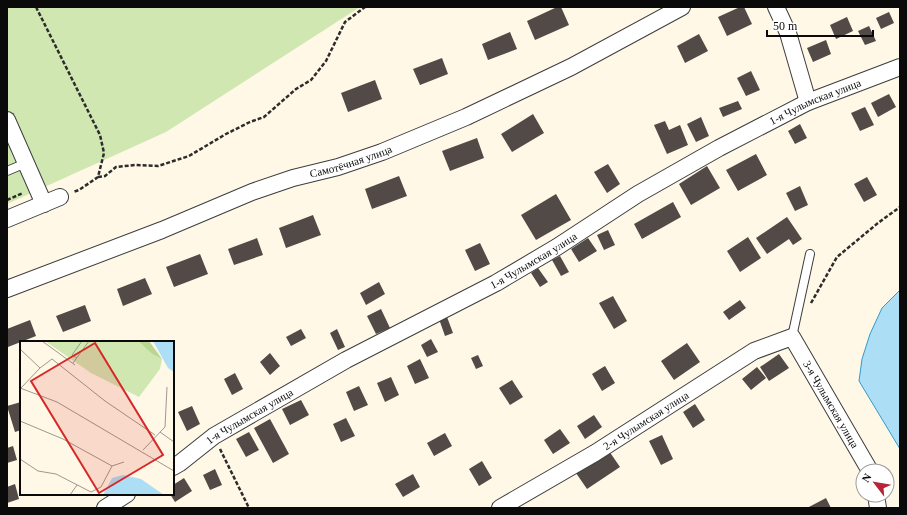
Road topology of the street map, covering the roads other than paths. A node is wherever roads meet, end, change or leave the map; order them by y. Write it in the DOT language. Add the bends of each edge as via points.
graph roads {
  1 [pos="682,7"];
  2 [pos="776,7"];
  3 [pos="900,67"];
  4 [pos="808,102"];
  5 [pos="7,120"];
  6 [pos="26,163"];
  7 [pos="7,171"];
  8 [pos="60,197"];
  9 [pos="44,204"];
  10 [pos="7,219"];
  11 [pos="810,254"];
  12 [pos="7,289"];
  13 [pos="792,337"];
  14 [pos="865,463"];
  15 [pos="174,466"];
  16 [pos="125,495"];
  17 [pos="105,508"];
  18 [pos="500,508"];
  1 -- 12 [label="street, Самотёчная улица" via="571,67 466,117 382,152 252,192 162,230"];
  2 -- 4 [label="street" via="788,33"];
  3 -- 4 [label="street, 1-я Чулымская улица"];
  4 -- 15 [label="street, 1-я Чулымская улица" via="638,194 496,283 346,360 214,436"];
  5 -- 6 [label="street"];
  6 -- 7 [label="lane"];
  6 -- 9 [label="street"];
  8 -- 9 [label="street"];
  9 -- 10 [label="street"];
  11 -- 13 [label="lane"];
  13 -- 14 [label="street, 3-я Чулымская улица"];
  13 -- 18 [label="street, 2-я Чулымская улица" via="754,351 595,453"];
  16 -- 17 [label="street"];
}
